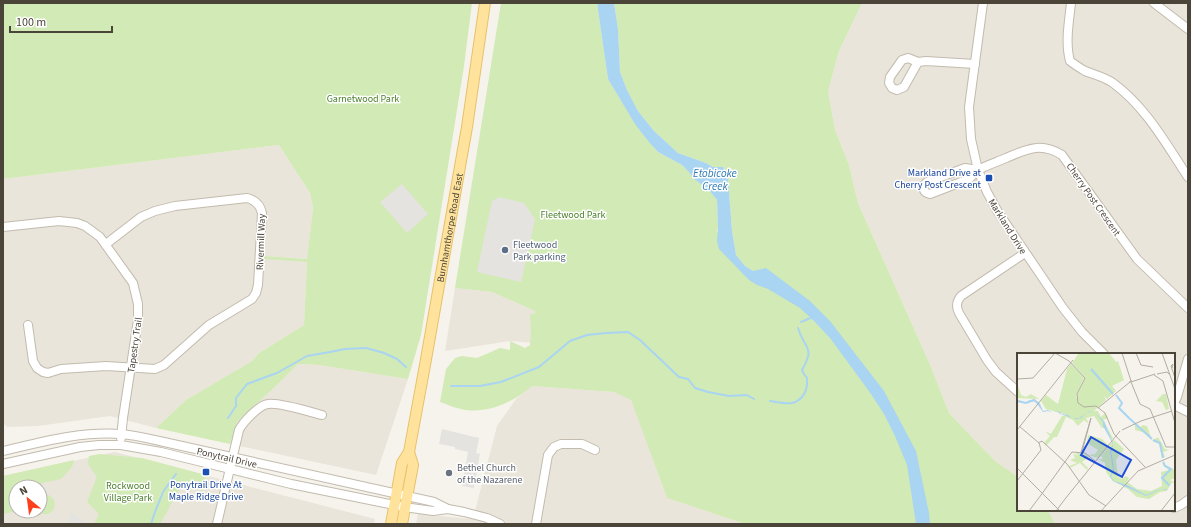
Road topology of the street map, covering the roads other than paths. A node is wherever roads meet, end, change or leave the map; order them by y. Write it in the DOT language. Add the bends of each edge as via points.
graph roads {
  1 [pos="485,3"];
  2 [pos="983,3"];
  3 [pos="1071,3"];
  4 [pos="1154,3"];
  5 [pos="1188,29"];
  6 [pos="918,62"];
  7 [pos="975,64"];
  8 [pos="978,170"];
  9 [pos="1188,177"];
  10 [pos="3,227"];
  11 [pos="106,244"];
  12 [pos="1025,252"];
  13 [pos="1188,308"];
  14 [pos="28,325"];
  15 [pos="1103,353"];
  16 [pos="1188,359"];
  17 [pos="130,367"];
  18 [pos="1017,391"];
  19 [pos="1175,401"];
  20 [pos="1175,405"];
  21 [pos="1188,412"];
  22 [pos="322,415"];
  23 [pos="122,434"];
  24 [pos="121,445"];
  25 [pos="595,450"];
  26 [pos="3,451"];
  27 [pos="409,452"];
  28 [pos="233,458"];
  29 [pos="3,464"];
  30 [pos="230,470"];
  31 [pos="396,494"];
  32 [pos="406,497"];
  33 [pos="1188,500"];
  34 [pos="394,505"];
  35 [pos="404,507"];
  36 [pos="1175,508"];
  37 [pos="448,509"];
  38 [pos="217,524"];
  39 [pos="391,524"];
  40 [pos="402,524"];
  41 [pos="500,524"];
  42 [pos="536,524"];
  1 -- 27 [label="main road, Burnhamthorpe Road East" via="467,127"];
  2 -- 7 [label="street, Markland Drive"];
  3 -- 9 [label="street" via="1067,52 1070,61 1087,72 1112,82 1130,97 1144,112"];
  4 -- 5 [label="street"];
  6 -- 7 [label="street"];
  7 -- 8 [label="street, Markland Drive" via="969,118"];
  8 -- 8 [label="street" via="965,168 927,182 923,189 927,193 933,192 969,179"];
  8 -- 12 [label="street, Markland Drive" via="992,202"];
  8 -- 13 [label="street, Cherry Post Crescent" via="1034,148 1055,151 1067,162 1136,259"];
  10 -- 11 [label="street, Tapestry Trail" via="59,221 77,223 96,233"];
  11 -- 17 [label="street, Tapestry Trail" via="133,283 137,294 138,320"];
  11 -- 17 [label="street, Rivermill Way" via="141,217 164,208 246,198 257,203 262,213 258,285 254,296 209,325 162,367"];
  12 -- 15 [label="street, Markland Drive" via="1063,308"];
  12 -- 18 [label="street" via="961,296 957,306 987,360"];
  14 -- 17 [label="street" via="33,361 43,372 82,367"];
  16 -- 19 [label="street"];
  17 -- 23 [label="street, Tapestry Trail"];
  20 -- 21 [label="street"];
  22 -- 28 [label="street" via="276,404 265,404 240,427"];
  23 -- 24 [label="street, Tapestry Trail"];
  23 -- 26 [label="street, Ponytrail Drive" via="64,438"];
  23 -- 28 [label="street, Ponytrail Drive"];
  24 -- 29 [label="street, Ponytrail Drive" via="80,446"];
  24 -- 30 [label="street, Ponytrail Drive" via="161,452"];
  25 -- 42 [label="street" via="582,444 561,444 554,447 548,455"];
  27 -- 31 [label="main road, Burnhamthorpe Road East" via="402,463"];
  27 -- 32 [label="main road, Burnhamthorpe Road East" via="413,465"];
  28 -- 30 [label="street"];
  28 -- 31 [label="street, Ponytrail Drive"];
  30 -- 34 [label="street, Ponytrail Drive"];
  30 -- 38 [label="street"];
  31 -- 32 [label="street, Ponytrail Drive"];
  31 -- 34 [label="main road, Burnhamthorpe Road East"];
  32 -- 35 [label="main road, Burnhamthorpe Road East"];
  32 -- 37 [label="street, Ponytrail Drive" via="434,502"];
  33 -- 36 [label="street"];
  34 -- 35 [label="street, Ponytrail Drive"];
  34 -- 39 [label="main road, Burnhamthorpe Road East"];
  35 -- 37 [label="street, Ponytrail Drive" via="432,511"];
  35 -- 40 [label="main road, Burnhamthorpe Road East"];
  37 -- 41 [label="street, Ponytrail Drive" via="487,518"];
}
